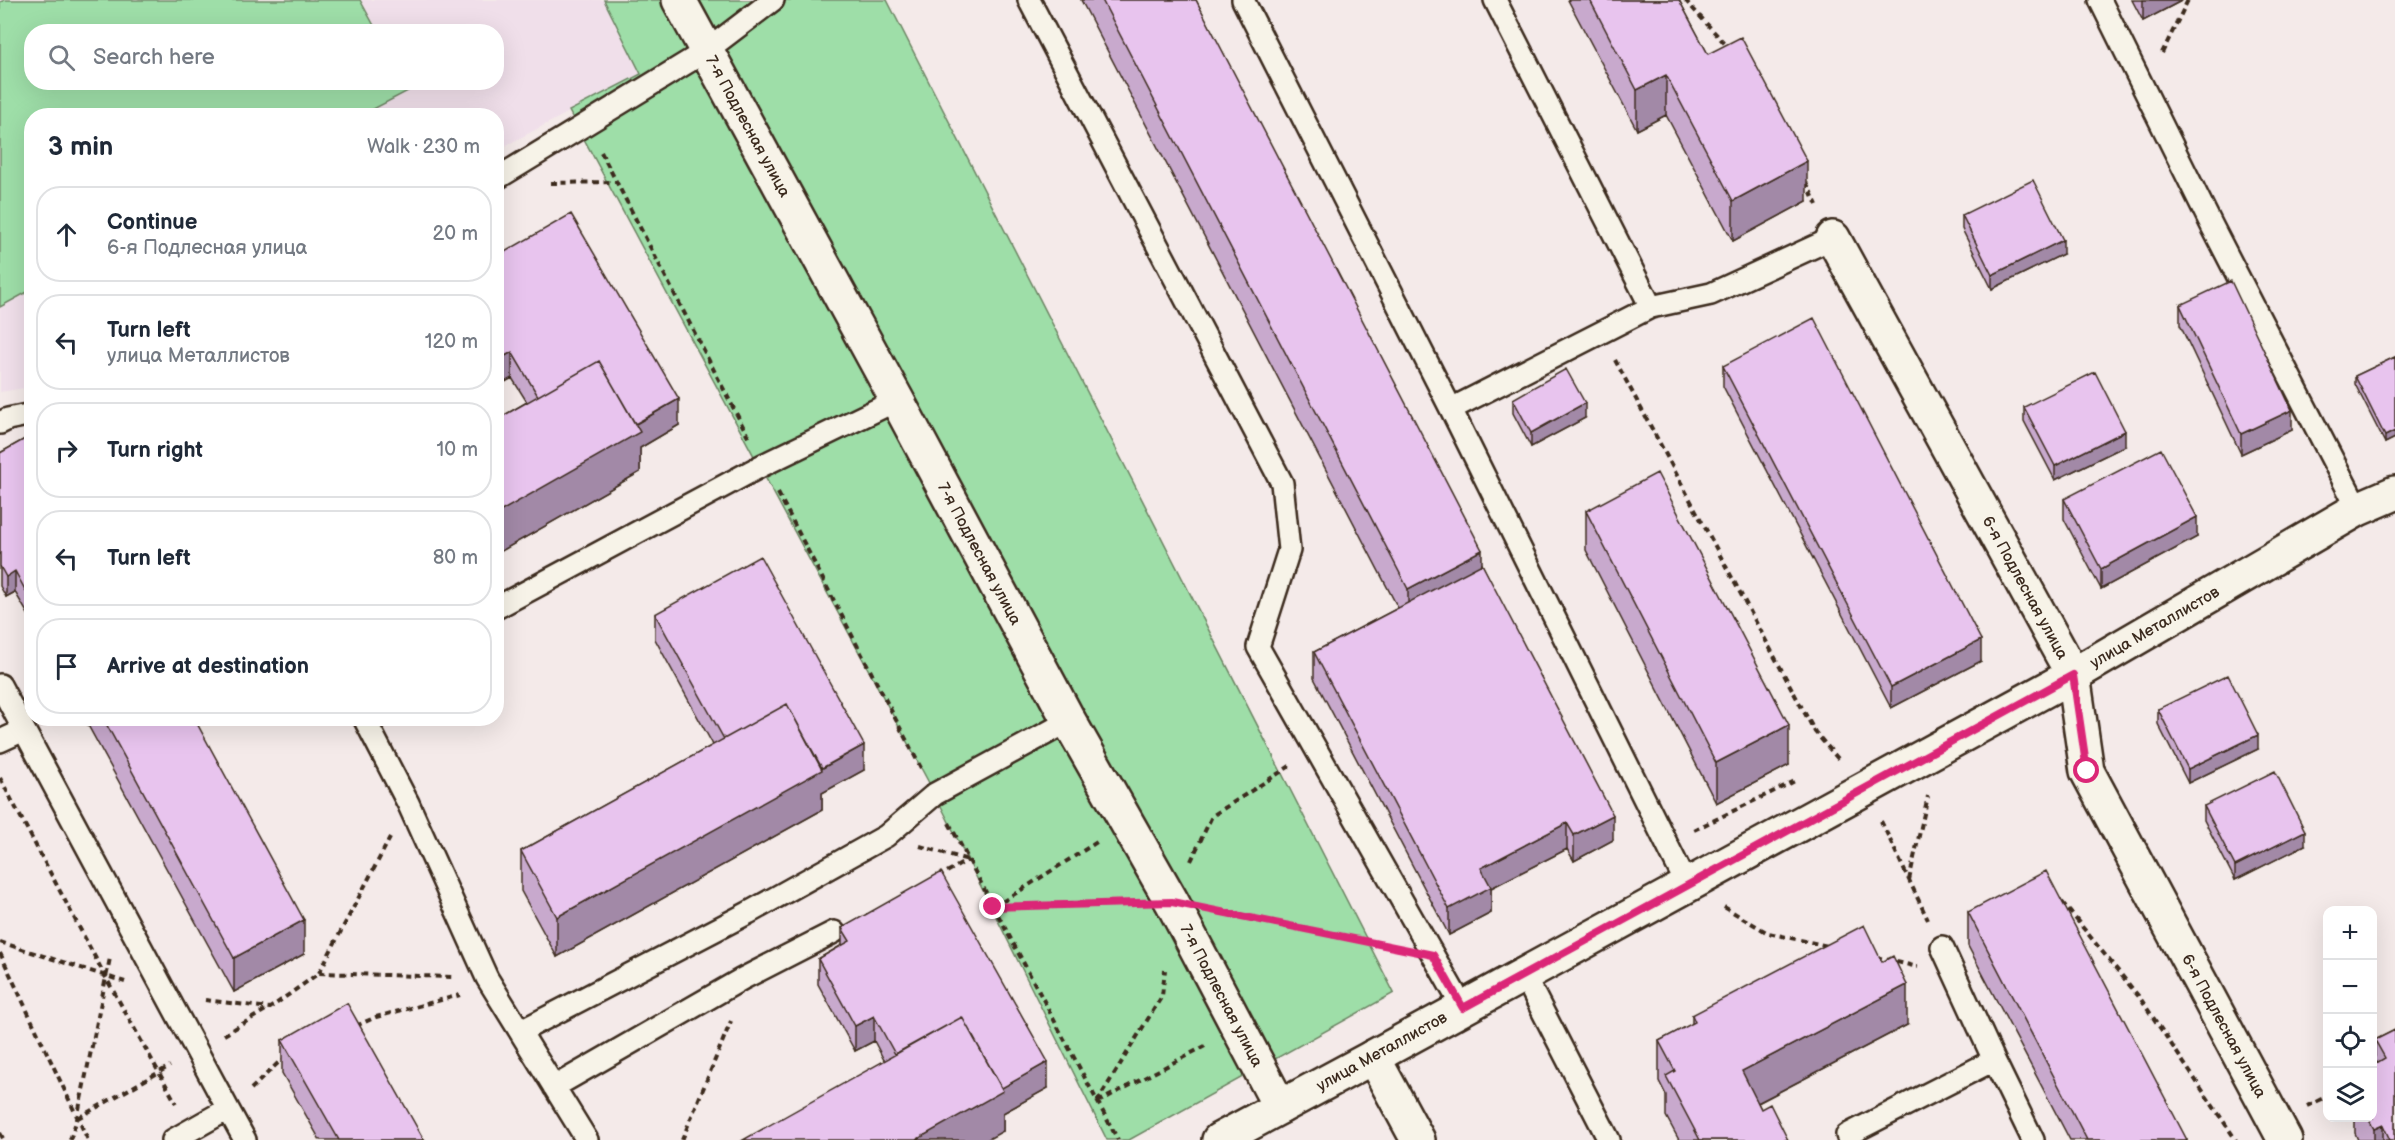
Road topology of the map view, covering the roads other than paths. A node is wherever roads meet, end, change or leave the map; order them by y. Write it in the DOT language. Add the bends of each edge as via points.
graph roads {
  1 [pos="679,0"];
  2 [pos="773,0"];
  3 [pos="1029,0"];
  4 [pos="1243,0"];
  5 [pos="1495,0"];
  6 [pos="2100,0"];
  7 [pos="706,51"];
  8 [pos="504,174"];
  9 [pos="1833,237"];
  10 [pos="1651,307"];
  11 [pos="897,400"];
  12 [pos="1451,409"];
  13 [pos="24,416"];
  14 [pos="0,423"];
  15 [pos="2395,494"];
  16 [pos="2358,509"];
  17 [pos="504,604"];
  18 [pos="2073,675"];
  19 [pos="0,685"];
  20 [pos="1069,721"];
  21 [pos="368,726"];
  22 [pos="24,730"];
  23 [pos="0,741"];
  24 [pos="1687,885"];
  25 [pos="834,932"];
  26 [pos="1941,947"];
  27 [pos="1524,975"];
  28 [pos="1463,1008"];
  29 [pos="521,1031"];
  30 [pos="1373,1057"];
  31 [pos="1994,1060"];
  32 [pos="554,1087"];
  33 [pos="1280,1107"];
  34 [pos="228,1110"];
  35 [pos="182,1135"];
  36 [pos="245,1140"];
  37 [pos="587,1140"];
  38 [pos="1219,1140"];
  39 [pos="1418,1140"];
  40 [pos="1609,1140"];
  41 [pos="1849,1140"];
  42 [pos="2033,1140"];
  43 [pos="2285,1140"];
  1 -- 7 [label="street, 7-я Подлесная улица"];
  2 -- 7 [label="lane"];
  3 -- 28 [label="lane" via="1282,483 1289,550 1258,647"];
  4 -- 12 [label="lane"];
  5 -- 10 [label="lane"];
  6 -- 16 [label="lane"];
  7 -- 8 [label="lane"];
  7 -- 11 [label="street, 7-я Подлесная улица"];
  9 -- 10 [label="lane" via="1711,294"];
  9 -- 18 [label="street, 6-я Подлесная улица"];
  10 -- 12 [label="lane"];
  11 -- 17 [label="lane" via="763,465"];
  11 -- 20 [label="street, 7-я Подлесная улица"];
  12 -- 24 [label="lane"];
  13 -- 14 [label="lane"];
  15 -- 16 [label="street, улица Металлистов"];
  16 -- 18 [label="street, улица Металлистов"];
  18 -- 24 [label="street, улица Металлистов"];
  18 -- 43 [label="street, 6-я Подлесная улица" via="2087,771"];
  19 -- 22 [label="lane"];
  20 -- 29 [label="lane" via="935,794 886,836 748,914"];
  20 -- 33 [label="street, 7-я Подлесная улица" via="1172,902"];
  21 -- 29 [label="lane" via="490,982"];
  22 -- 23 [label="lane"];
  22 -- 34 [label="lane"];
  24 -- 27 [label="street, улица Металлистов"];
  25 -- 32 [label="lane" via="742,979"];
  26 -- 31 [label="lane"];
  27 -- 28 [label="street, улица Металлистов"];
  27 -- 40 [label="lane"];
  28 -- 30 [label="street, улица Металлистов"];
  29 -- 32 [label="lane"];
  30 -- 33 [label="street, улица Металлистов"];
  30 -- 39 [label="street"];
  31 -- 41 [label="lane" via="1847,1135"];
  31 -- 42 [label="lane"];
  32 -- 37 [label="lane"];
  33 -- 38 [label="street, улица Металлистов"];
  34 -- 35 [label="lane"];
  34 -- 36 [label="lane"];
}
